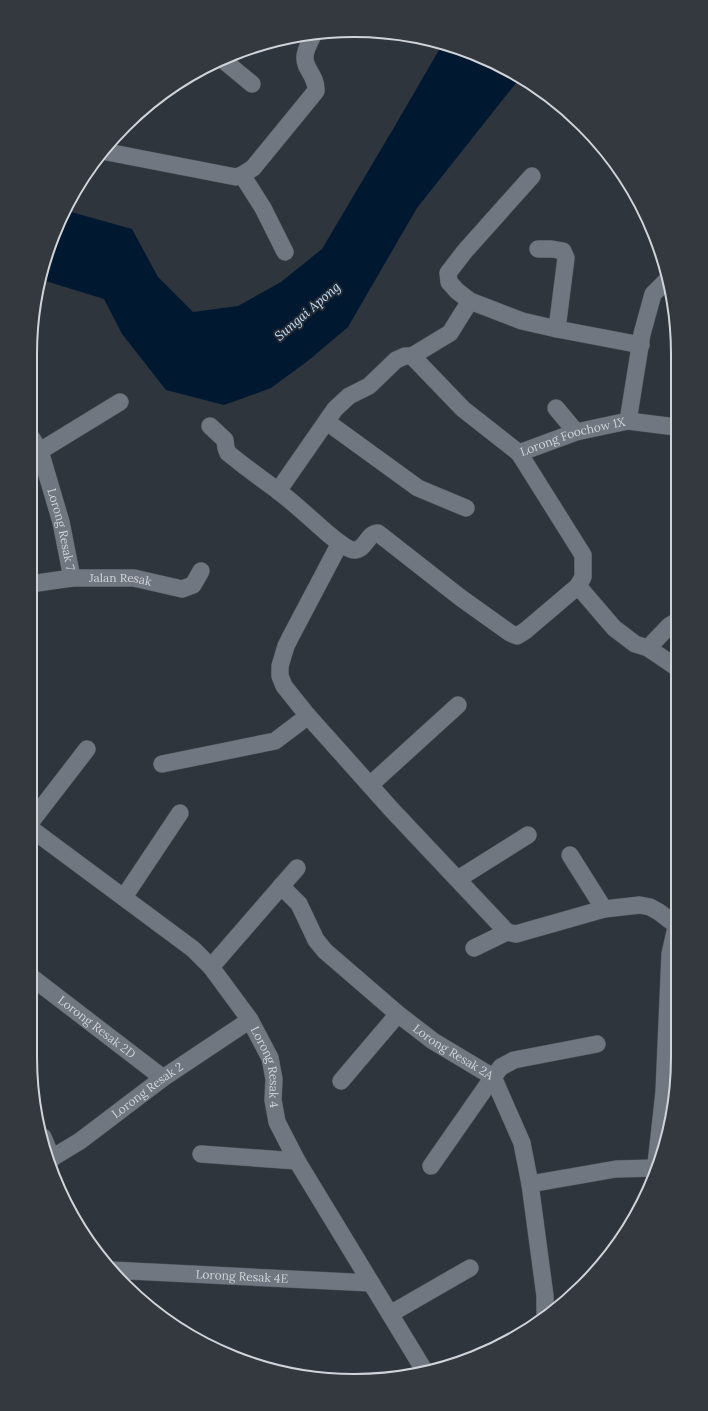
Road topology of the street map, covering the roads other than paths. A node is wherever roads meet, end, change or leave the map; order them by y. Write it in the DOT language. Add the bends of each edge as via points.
graph roads {
  1 [pos="311,40"];
  2 [pos="227,64"];
  3 [pos="252,84"];
  4 [pos="110,153"];
  5 [pos="242,175"];
  6 [pos="532,176"];
  7 [pos="538,249"];
  8 [pos="285,252"];
  9 [pos="663,284"];
  10 [pos="470,301"];
  11 [pos="557,329"];
  12 [pos="641,345"];
  13 [pos="412,356"];
  14 [pos="120,402"];
  15 [pos="556,408"];
  16 [pos="628,421"];
  17 [pos="327,422"];
  18 [pos="210,426"];
  19 [pos="671,426"];
  20 [pos="576,432"];
  21 [pos="37,446"];
  22 [pos="40,451"];
  23 [pos="519,453"];
  24 [pos="278,491"];
  25 [pos="466,508"];
  26 [pos="340,543"];
  27 [pos="201,570"];
  28 [pos="72,578"];
  29 [pos="37,583"];
  30 [pos="578,586"];
  31 [pos="671,625"];
  32 [pos="648,648"];
  33 [pos="671,664"];
  34 [pos="458,705"];
  35 [pos="308,716"];
  36 [pos="87,748"];
  37 [pos="162,764"];
  38 [pos="370,785"];
  39 [pos="180,813"];
  40 [pos="37,814"];
  41 [pos="37,833"];
  42 [pos="528,835"];
  43 [pos="570,855"];
  44 [pos="297,868"];
  45 [pos="458,879"];
  46 [pos="281,886"];
  47 [pos="124,897"];
  48 [pos="604,909"];
  49 [pos="671,920"];
  50 [pos="507,932"];
  51 [pos="474,948"];
  52 [pos="671,949"];
  53 [pos="211,967"];
  54 [pos="37,981"];
  55 [pos="398,1014"];
  56 [pos="250,1020"];
  57 [pos="597,1044"];
  58 [pos="493,1077"];
  59 [pos="164,1078"];
  60 [pos="341,1081"];
  61 [pos="658,1147"];
  62 [pos="201,1154"];
  63 [pos="54,1158"];
  64 [pos="297,1161"];
  65 [pos="431,1166"];
  66 [pos="650,1170"];
  67 [pos="530,1184"];
  68 [pos="470,1268"];
  69 [pos="120,1270"];
  70 [pos="371,1283"];
  71 [pos="546,1309"];
  72 [pos="390,1314"];
  73 [pos="422,1367"];
  1 -- 5 [label="street" via="305,61 315,80 316,91 253,168"];
  2 -- 3 [label="street"];
  4 -- 5 [label="street" via="236,177"];
  5 -- 8 [label="street" via="263,208"];
  6 -- 10 [label="street" via="448,273 449,282"];
  7 -- 11 [label="street" via="563,251 566,258"];
  9 -- 12 [label="street" via="654,294"];
  10 -- 11 [label="street" via="522,321"];
  10 -- 13 [label="street" via="450,333"];
  11 -- 12 [label="street"];
  12 -- 16 [label="street"];
  13 -- 17 [label="street" via="396,360 369,386 349,396"];
  13 -- 23 [label="street, Lorong Foochow 1X" via="463,409"];
  14 -- 22 [label="street"];
  15 -- 20 [label="street"];
  16 -- 19 [label="street, Lorong Foochow 1X"];
  16 -- 20 [label="street, Lorong Foochow 1X"];
  17 -- 24 [label="street"];
  17 -- 25 [label="street" via="418,488"];
  18 -- 24 [label="street" via="225,440 228,453"];
  20 -- 23 [label="street, Lorong Foochow 1X"];
  21 -- 22 [label="street, Lorong Resak 7"];
  22 -- 28 [label="street, Lorong Resak 7" via="61,522"];
  23 -- 30 [label="street" via="583,555 583,577"];
  24 -- 26 [label="street"];
  26 -- 30 [label="street" via="357,550 374,533 378,533 467,602 517,636"];
  26 -- 35 [label="street" via="286,646 280,666 284,686"];
  27 -- 28 [label="street, Jalan Resak" via="193,584 182,589 134,578"];
  28 -- 29 [label="street, Jalan Resak"];
  30 -- 32 [label="street" via="614,628 635,644"];
  31 -- 32 [label="street"];
  32 -- 33 [label="street"];
  34 -- 38 [label="street"];
  35 -- 37 [label="street" via="275,741"];
  35 -- 38 [label="street"];
  36 -- 40 [label="street"];
  38 -- 45 [label="street"];
  39 -- 47 [label="street"];
  41 -- 47 [label="street, Lorong Resak 4"];
  42 -- 45 [label="street"];
  43 -- 48 [label="street"];
  44 -- 46 [label="street"];
  45 -- 50 [label="street"];
  46 -- 53 [label="street"];
  46 -- 55 [label="street, Lorong Resak 2A" via="299,904 316,940 325,951"];
  47 -- 53 [label="street, Lorong Resak 4" via="193,949"];
  48 -- 49 [label="street" via="640,905 650,907"];
  48 -- 50 [label="street" via="516,934"];
  50 -- 51 [label="street"];
  52 -- 61 [label="street" via="664,1092"];
  53 -- 56 [label="street, Lorong Resak 4"];
  54 -- 59 [label="street, Lorong Resak 2D"];
  55 -- 58 [label="street, Lorong Resak 2A" via="433,1041"];
  55 -- 60 [label="street"];
  56 -- 59 [label="street, Lorong Resak 2"];
  56 -- 64 [label="street, Lorong Resak 4" via="270,1058 277,1122"];
  57 -- 58 [label="street" via="514,1060 501,1067"];
  58 -- 65 [label="street"];
  58 -- 67 [label="street, Lorong Resak 2A" via="522,1143"];
  59 -- 63 [label="street, Lorong Resak 2"];
  62 -- 64 [label="street"];
  64 -- 70 [label="street, Lorong Resak 4"];
  66 -- 67 [label="street" via="616,1169"];
  67 -- 71 [label="street, Lorong Resak 2A"];
  68 -- 72 [label="street"];
  69 -- 70 [label="street, Lorong Resak 4E"];
  70 -- 72 [label="street, Lorong Resak 4"];
  72 -- 73 [label="street, Lorong Resak 4"];
}
